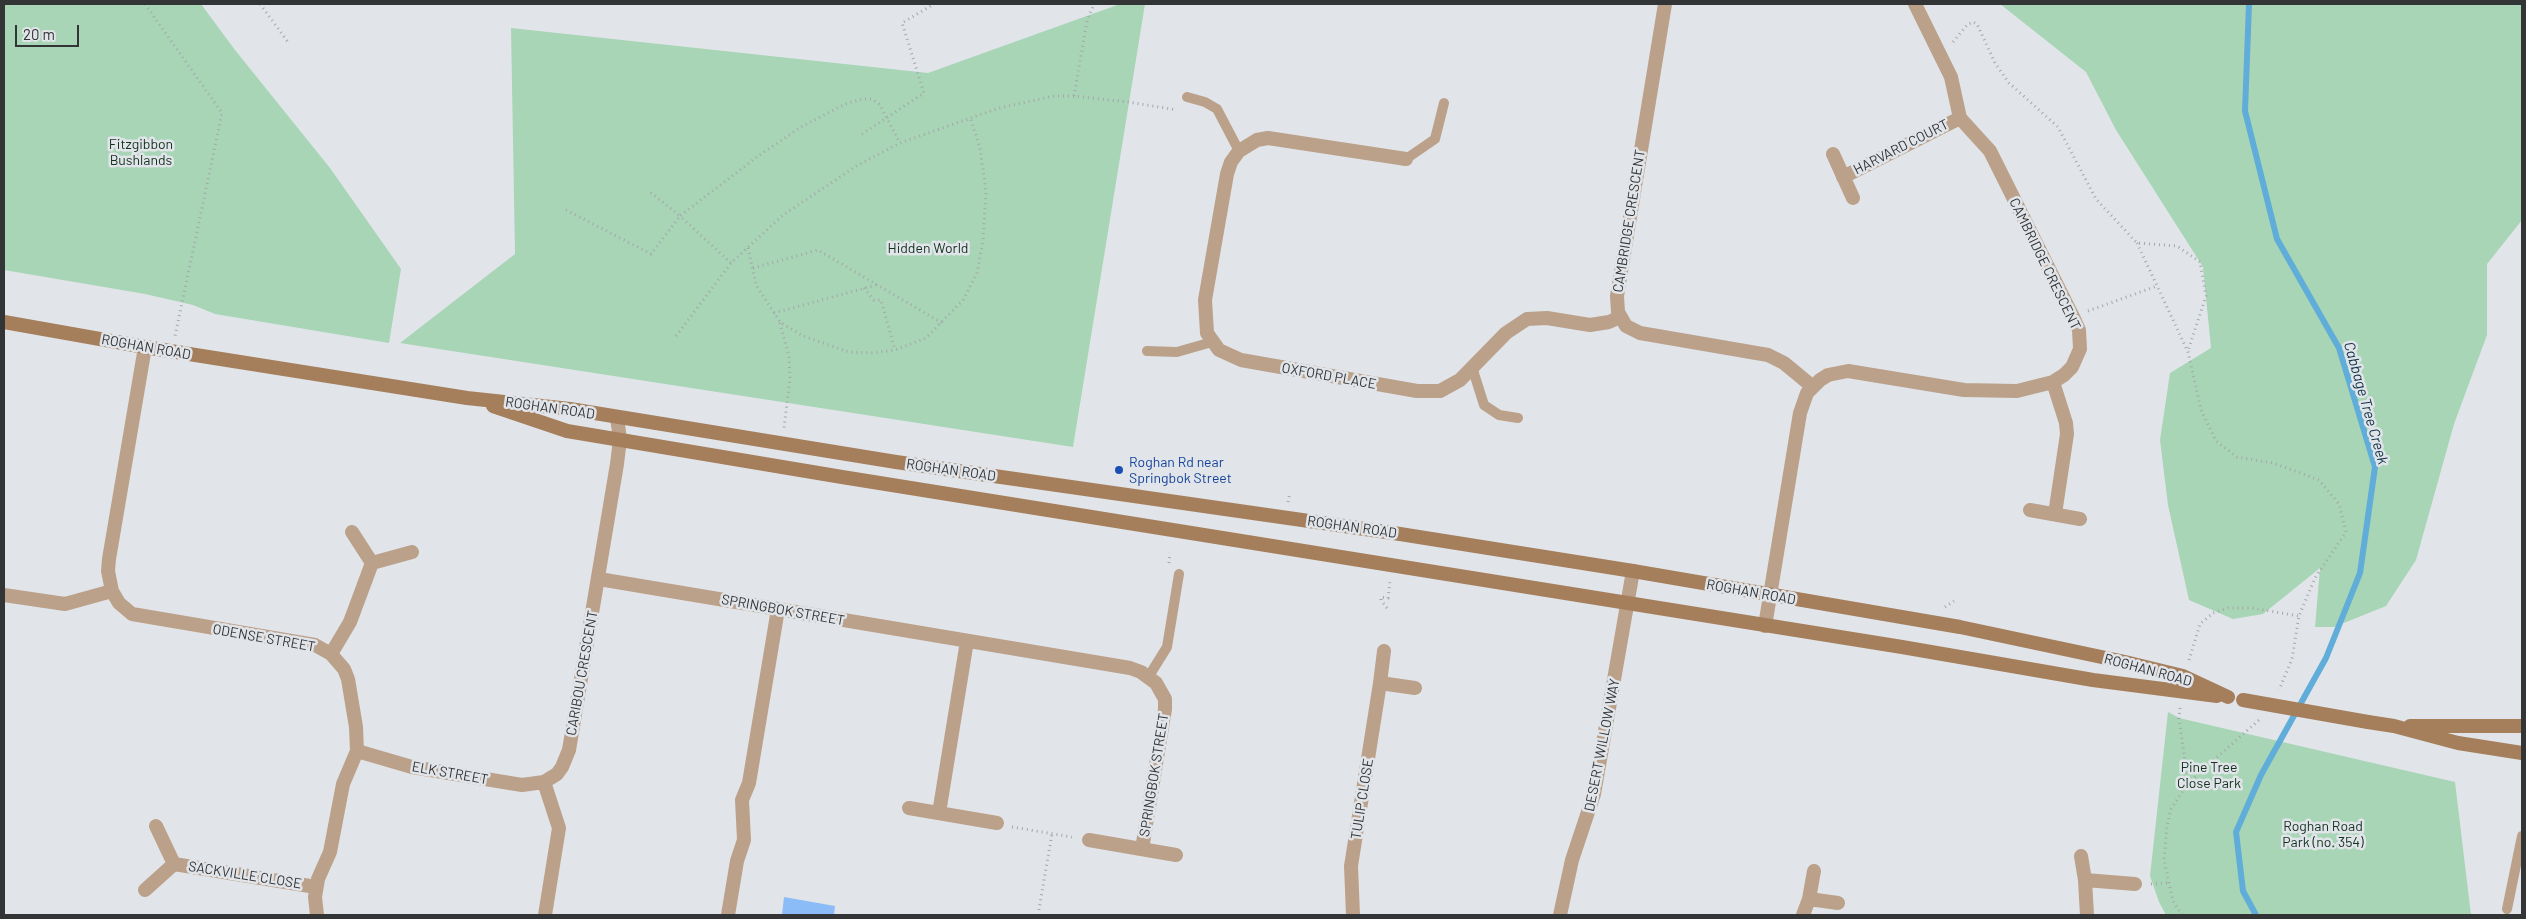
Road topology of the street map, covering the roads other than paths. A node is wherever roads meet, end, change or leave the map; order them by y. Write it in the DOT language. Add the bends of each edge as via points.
graph roads {
  1 [pos="1665,4"];
  2 [pos="1915,4"];
  3 [pos="1187,97"];
  4 [pos="1444,103"];
  5 [pos="1960,118"];
  6 [pos="1239,151"];
  7 [pos="1833,154"];
  8 [pos="1406,160"];
  9 [pos="1843,176"];
  10 [pos="1853,198"];
  11 [pos="1620,317"];
  12 [pos="4,322"];
  13 [pos="1212,342"];
  14 [pos="145,347"];
  15 [pos="1147,351"];
  16 [pos="1472,368"];
  17 [pos="2053,382"];
  18 [pos="1813,387"];
  19 [pos="466,398"];
  20 [pos="617,418"];
  21 [pos="1518,418"];
  22 [pos="620,438"];
  23 [pos="2030,510"];
  24 [pos="2056,514"];
  25 [pos="2080,518"];
  26 [pos="352,532"];
  27 [pos="412,552"];
  28 [pos="372,563"];
  29 [pos="1633,571"];
  30 [pos="1179,574"];
  31 [pos="599,579"];
  32 [pos="112,591"];
  33 [pos="4,595"];
  34 [pos="1771,596"];
  35 [pos="1627,602"];
  36 [pos="778,609"];
  37 [pos="1765,626"];
  38 [pos="966,641"];
  39 [pos="1384,652"];
  40 [pos="331,654"];
  41 [pos="1149,676"];
  42 [pos="1380,683"];
  43 [pos="1415,688"];
  44 [pos="2228,697"];
  45 [pos="2394,726"];
  46 [pos="2522,726"];
  47 [pos="357,751"];
  48 [pos="2522,753"];
  49 [pos="544,782"];
  50 [pos="909,808"];
  51 [pos="939,813"];
  52 [pos="997,823"];
  53 [pos="156,826"];
  54 [pos="2522,836"];
  55 [pos="1089,840"];
  56 [pos="1142,849"];
  57 [pos="1176,855"];
  58 [pos="2082,856"];
  59 [pos="174,864"];
  60 [pos="1814,871"];
  61 [pos="2518,877"];
  62 [pos="2085,880"];
  63 [pos="2135,884"];
  64 [pos="316,887"];
  65 [pos="145,890"];
  66 [pos="1809,899"];
  67 [pos="1838,903"];
  68 [pos="2507,909"];
  69 [pos="317,915"];
  70 [pos="546,915"];
  71 [pos="728,915"];
  72 [pos="1353,915"];
  73 [pos="1560,915"];
  74 [pos="1803,915"];
  75 [pos="2087,915"];
  1 -- 11 [label="street, CAMBRIDGE CRESCENT" via="1617,296"];
  2 -- 5 [label="street, CAMBRIDGE CRESCENT" via="1951,77"];
  3 -- 6 [label="lane" via="1217,109"];
  4 -- 8 [label="lane" via="1435,139"];
  5 -- 9 [label="street, HARVARD COURT"];
  5 -- 17 [label="street, CAMBRIDGE CRESCENT" via="1990,151 2079,330 2077,358 2072,368"];
  6 -- 8 [label="street" via="1257,140 1268,138"];
  6 -- 13 [label="street" via="1228,174 1205,300 1205,324"];
  7 -- 9 [label="street, HARVARD COURT"];
  9 -- 10 [label="street, HARVARD COURT"];
  11 -- 16 [label="street, OXFORD PLACE" via="1590,325 1547,318 1527,320 1506,333"];
  11 -- 18 [label="street" via="1626,326 1640,333 1768,355 1784,363"];
  12 -- 14 [label="main road, ROGHAN ROAD"];
  13 -- 15 [label="lane" via="1177,352"];
  13 -- 16 [label="street, OXFORD PLACE" via="1229,356 1241,360 1423,392 1451,387"];
  14 -- 19 [label="main road, ROGHAN ROAD"];
  14 -- 32 [label="street, ODENSE STREET" via="109,559"];
  16 -- 21 [label="lane" via="1484,406 1499,415"];
  17 -- 18 [label="street, CAMBRIDGE CRESCENT" via="2017,390 1983,392 1848,371 1828,375"];
  17 -- 24 [label="street" via="2067,434"];
  18 -- 34 [label="street, CAMBRIDGE CRESCENT" via="1800,413"];
  19 -- 20 [label="main road, ROGHAN ROAD" via="570,409"];
  19 -- 22 [label="main road, ROGHAN ROAD" via="567,431"];
  20 -- 22 [label="street, CARIBOU CRESCENT"];
  20 -- 29 [label="main road, ROGHAN ROAD"];
  22 -- 31 [label="street, CARIBOU CRESCENT"];
  22 -- 35 [label="main road, ROGHAN ROAD" via="842,477"];
  23 -- 24 [label="street"];
  24 -- 25 [label="street"];
  26 -- 28 [label="street"];
  27 -- 28 [label="street"];
  28 -- 40 [label="street" via="350,622"];
  29 -- 34 [label="main road, ROGHAN ROAD"];
  29 -- 35 [label="street, DESERT WILLOW WAY"];
  30 -- 41 [label="lane" via="1166,646"];
  31 -- 36 [label="street, SPRINGBOK STREET"];
  31 -- 49 [label="street, CARIBOU CRESCENT" via="569,750 557,774"];
  32 -- 33 [label="street" via="65,604"];
  32 -- 40 [label="street, ODENSE STREET" via="124,609 140,617 303,643"];
  34 -- 37 [label="street, CAMBRIDGE CRESCENT"];
  34 -- 44 [label="main road, ROGHAN ROAD" via="1960,627 2125,662 2183,676"];
  35 -- 37 [label="main road, ROGHAN ROAD"];
  35 -- 73 [label="street, DESERT WILLOW WAY" via="1594,794 1572,860"];
  36 -- 38 [label="street, SPRINGBOK STREET"];
  36 -- 71 [label="street" via="749,783 742,800 744,840"];
  37 -- 44 [label="main road, ROGHAN ROAD" via="1902,646 2093,680"];
  38 -- 41 [label="street, SPRINGBOK STREET" via="1130,668"];
  38 -- 51 [label="street"];
  39 -- 42 [label="street, TULIP CLOSE"];
  40 -- 47 [label="street, ODENSE STREET" via="348,679"];
  41 -- 56 [label="street, SPRINGBOK STREET" via="1162,691 1165,709"];
  42 -- 43 [label="street"];
  42 -- 72 [label="street, TULIP CLOSE" via="1351,866"];
  44 -- 45 [label="main road, ROGHAN ROAD, bridge"];
  45 -- 46 [label="main road, ROGHAN ROAD"];
  45 -- 48 [label="main road, ROGHAN ROAD" via="2458,743"];
  47 -- 49 [label="street, ELK STREET" via="441,772 522,785"];
  47 -- 64 [label="street, ODENSE STREET" via="343,784 330,852"];
  49 -- 70 [label="street" via="559,828"];
  50 -- 51 [label="street"];
  51 -- 52 [label="street"];
  53 -- 59 [label="street, SACKVILLE CLOSE"];
  54 -- 61 [label="lane"];
  55 -- 56 [label="street, SPRINGBOK STREET"];
  56 -- 57 [label="street, SPRINGBOK STREET"];
  58 -- 62 [label="street"];
  59 -- 64 [label="street, SACKVILLE CLOSE"];
  59 -- 65 [label="street, SACKVILLE CLOSE"];
  60 -- 66 [label="street"];
  61 -- 68 [label="lane"];
  62 -- 63 [label="street"];
  62 -- 75 [label="street"];
  64 -- 69 [label="street, ODENSE STREET"];
  66 -- 67 [label="street"];
  66 -- 74 [label="street"];
}
